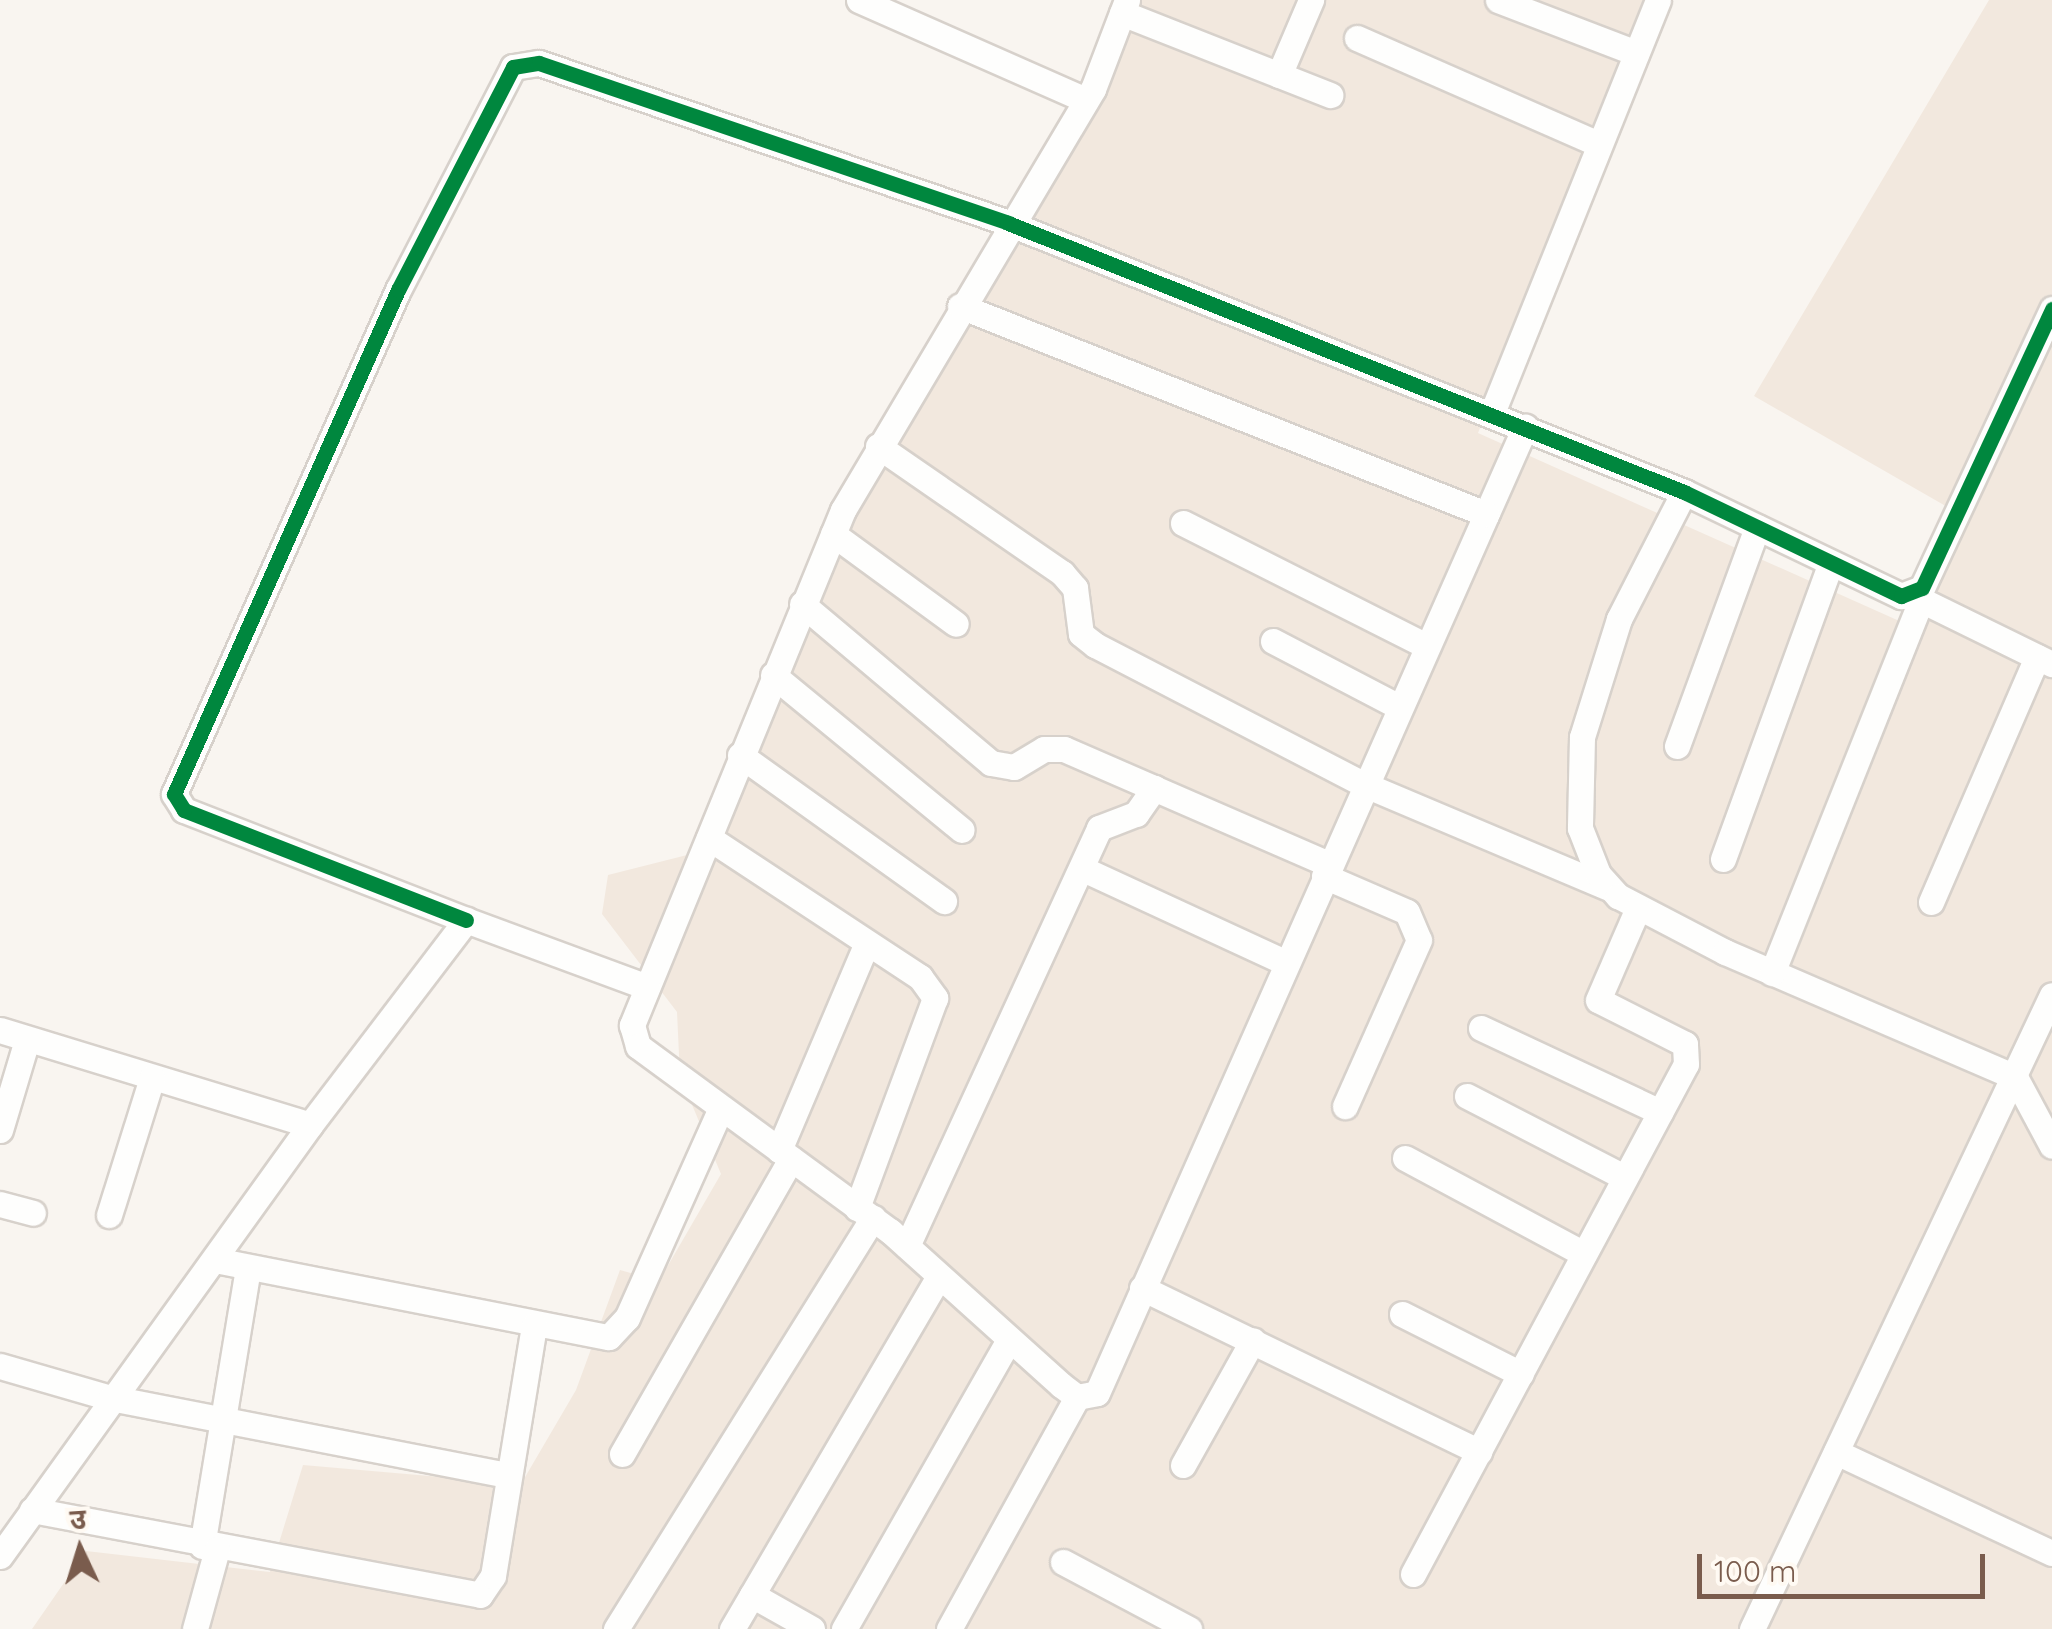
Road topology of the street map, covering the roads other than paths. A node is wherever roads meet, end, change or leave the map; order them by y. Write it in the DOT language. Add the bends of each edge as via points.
graph roads {
  1 [pos="859,0"];
  2 [pos="1311,0"];
  3 [pos="1498,0"];
  4 [pos="1658,0"];
  5 [pos="1125,7"];
  6 [pos="1357,38"];
  7 [pos="1636,53"];
  8 [pos="1279,75"];
  9 [pos="1330,95"];
  10 [pos="1086,100"];
  11 [pos="1599,144"];
  12 [pos="1008,223"];
  13 [pos="960,306"];
  14 [pos="2052,309"];
  15 [pos="1492,413"];
  16 [pos="1525,428"];
  17 [pos="878,446"];
  18 [pos="1684,492"];
  19 [pos="1486,514"];
  20 [pos="1183,523"];
  21 [pos="1757,527"];
  22 [pos="833,534"];
  23 [pos="1831,562"];
  24 [pos="1917,598"];
  25 [pos="802,604"];
  26 [pos="956,624"];
  27 [pos="1273,641"];
  28 [pos="1426,646"];
  29 [pos="2045,661"];
  30 [pos="773,675"];
  31 [pos="1399,708"];
  32 [pos="1677,746"];
  33 [pos="740,754"];
  34 [pos="1363,784"];
  35 [pos="1154,788"];
  36 [pos="962,830"];
  37 [pos="709,838"];
  38 [pos="1723,859"];
  39 [pos="1083,869"];
  40 [pos="1327,870"];
  41 [pos="1607,888"];
  42 [pos="944,900"];
  43 [pos="1931,902"];
  44 [pos="1638,908"];
  45 [pos="466,920"];
  46 [pos="867,943"];
  47 [pos="1286,963"];
  48 [pos="1772,973"];
  49 [pos="647,987"];
  50 [pos="2052,994"];
  51 [pos="1481,1028"];
  52 [pos="0,1030"];
  53 [pos="27,1040"];
  54 [pos="2014,1077"];
  55 [pos="152,1078"];
  56 [pos="1467,1096"];
  57 [pos="1345,1106"];
  58 [pos="721,1108"];
  59 [pos="1660,1112"];
  60 [pos="310,1125"];
  61 [pos="0,1130"];
  62 [pos="2052,1146"];
  63 [pos="785,1155"];
  64 [pos="1405,1158"];
  65 [pos="1624,1177"];
  66 [pos="0,1204"];
  67 [pos="33,1213"];
  68 [pos="865,1213"];
  69 [pos="108,1216"];
  70 [pos="907,1246"];
  71 [pos="1584,1254"];
  72 [pos="215,1260"];
  73 [pos="248,1269"];
  74 [pos="938,1278"];
  75 [pos="1142,1288"];
  76 [pos="1402,1314"];
  77 [pos="534,1325"];
  78 [pos="1253,1340"];
  79 [pos="1008,1342"];
  80 [pos="0,1366"];
  81 [pos="1521,1374"];
  82 [pos="1077,1397"];
  83 [pos="110,1398"];
  84 [pos="225,1418"];
  85 [pos="1480,1452"];
  86 [pos="1836,1452"];
  87 [pos="622,1454"];
  88 [pos="1183,1464"];
  89 [pos="508,1475"];
  90 [pos="32,1510"];
  91 [pos="209,1548"];
  92 [pos="2052,1554"];
  93 [pos="0,1556"];
  94 [pos="1062,1562"];
  95 [pos="1414,1574"];
  96 [pos="752,1595"];
  97 [pos="962,1625"];
  98 [pos="195,1629"];
  99 [pos="616,1629"];
  100 [pos="732,1629"];
  101 [pos="812,1629"];
  102 [pos="844,1629"];
  103 [pos="1189,1629"];
  104 [pos="1752,1629"];
  1 -- 10 [label="street"];
  2 -- 8 [label="street"];
  3 -- 7 [label="street"];
  4 -- 7 [label="street"];
  5 -- 8 [label="street"];
  5 -- 10 [label="street"];
  6 -- 11 [label="street"];
  7 -- 11 [label="street"];
  8 -- 9 [label="street"];
  10 -- 12 [label="street"];
  11 -- 15 [label="street"];
  12 -- 13 [label="street"];
  12 -- 15 [label="street"];
  12 -- 45 [label="street" via="540,63 506,76 286,532 174,794 184,810"];
  13 -- 17 [label="street"];
  13 -- 19 [label="street"];
  14 -- 24 [label="street"];
  15 -- 16 [label="street"];
  16 -- 18 [label="street"];
  16 -- 19 [label="street"];
  17 -- 22 [label="street"];
  17 -- 34 [label="street" via="1062,572 1085,639"];
  18 -- 21 [label="street"];
  18 -- 41 [label="street" via="1619,619 1582,738 1580,828"];
  19 -- 28 [label="street"];
  20 -- 28 [label="street"];
  21 -- 23 [label="street"];
  21 -- 32 [label="street"];
  22 -- 25 [label="street"];
  22 -- 26 [label="street"];
  23 -- 24 [label="street"];
  23 -- 38 [label="street"];
  24 -- 29 [label="street"];
  24 -- 48 [label="street"];
  25 -- 30 [label="street"];
  25 -- 35 [label="street" via="991,762 1014,767 1056,748"];
  27 -- 31 [label="street"];
  28 -- 31 [label="street"];
  29 -- 43 [label="street"];
  30 -- 33 [label="street"];
  30 -- 36 [label="street"];
  31 -- 34 [label="street"];
  33 -- 37 [label="street"];
  33 -- 42 [label="street"];
  34 -- 40 [label="street"];
  34 -- 41 [label="street"];
  35 -- 39 [label="street" via="1136,814 1104,823"];
  35 -- 40 [label="street"];
  37 -- 46 [label="street"];
  37 -- 49 [label="street"];
  39 -- 47 [label="street"];
  39 -- 70 [label="street"];
  40 -- 47 [label="street"];
  40 -- 57 [label="street" via="1406,912 1418,931"];
  41 -- 44 [label="street"];
  44 -- 48 [label="street"];
  44 -- 59 [label="street" via="1596,992 1688,1050"];
  45 -- 49 [label="street"];
  45 -- 60 [label="street"];
  46 -- 63 [label="street"];
  46 -- 68 [label="street" via="930,987 935,1006"];
  47 -- 75 [label="street"];
  48 -- 54 [label="street"];
  49 -- 58 [label="street" via="632,1039"];
  50 -- 54 [label="street"];
  51 -- 59 [label="street"];
  52 -- 53 [label="street"];
  53 -- 55 [label="street"];
  53 -- 61 [label="street"];
  54 -- 62 [label="street"];
  54 -- 86 [label="street"];
  55 -- 60 [label="street"];
  55 -- 69 [label="street"];
  56 -- 65 [label="street"];
  58 -- 63 [label="street"];
  58 -- 77 [label="street" via="621,1328 601,1338"];
  59 -- 65 [label="street"];
  60 -- 72 [label="street"];
  63 -- 68 [label="street"];
  63 -- 87 [label="street"];
  64 -- 71 [label="street"];
  65 -- 71 [label="street"];
  66 -- 67 [label="street"];
  68 -- 70 [label="street"];
  68 -- 99 [label="street"];
  70 -- 74 [label="street"];
  71 -- 81 [label="street"];
  72 -- 73 [label="street"];
  72 -- 83 [label="street"];
  73 -- 77 [label="street"];
  73 -- 84 [label="street"];
  74 -- 79 [label="street"];
  74 -- 96 [label="street"];
  75 -- 78 [label="street"];
  75 -- 82 [label="street" via="1103,1386"];
  76 -- 81 [label="street"];
  77 -- 89 [label="street"];
  78 -- 85 [label="street"];
  78 -- 88 [label="street"];
  79 -- 82 [label="street"];
  79 -- 102 [label="street"];
  80 -- 83 [label="street"];
  81 -- 85 [label="street"];
  82 -- 97 [label="street"];
  83 -- 84 [label="street"];
  83 -- 90 [label="street"];
  84 -- 89 [label="street"];
  84 -- 91 [label="street"];
  85 -- 95 [label="street"];
  86 -- 92 [label="street"];
  86 -- 104 [label="street"];
  89 -- 91 [label="street" via="493,1576 480,1595"];
  90 -- 91 [label="street"];
  90 -- 93 [label="street"];
  91 -- 98 [label="street"];
  94 -- 103 [label="street"];
  96 -- 100 [label="street"];
  96 -- 101 [label="street"];
}
